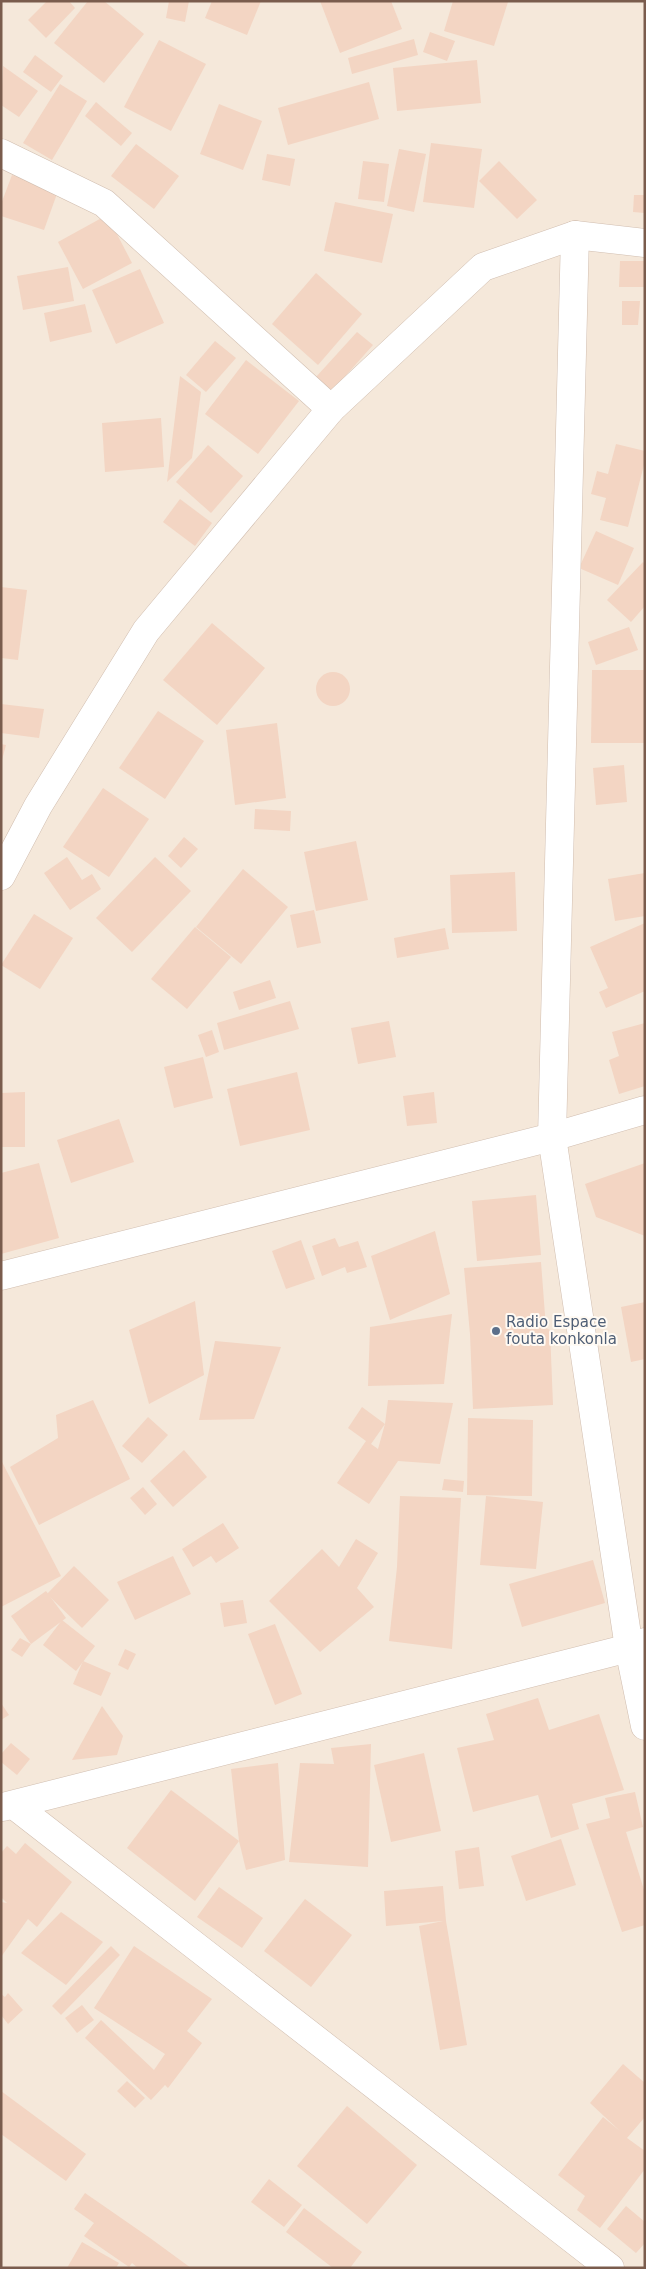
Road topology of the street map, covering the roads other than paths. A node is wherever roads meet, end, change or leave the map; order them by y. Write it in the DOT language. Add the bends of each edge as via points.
graph roads {
  1 [pos="1,153"];
  2 [pos="575,235"];
  3 [pos="645,242"];
  4 [pos="331,409"];
  5 [pos="1,876"];
  6 [pos="645,1110"];
  7 [pos="552,1137"];
  8 [pos="1,1276"];
  9 [pos="637,1645"];
  10 [pos="645,1726"];
  11 [pos="8,1806"];
  12 [pos="610,2268"];
  1 -- 4 [label="street" via="104,203"];
  2 -- 3 [label="street"];
  2 -- 4 [label="street" via="483,267"];
  2 -- 7 [label="street"];
  4 -- 5 [label="street" via="146,631 38,806"];
  6 -- 7 [label="street"];
  7 -- 8 [label="street"];
  7 -- 9 [label="street"];
  9 -- 10 [label="street"];
  9 -- 11 [label="street"];
  11 -- 12 [label="street"];
}
